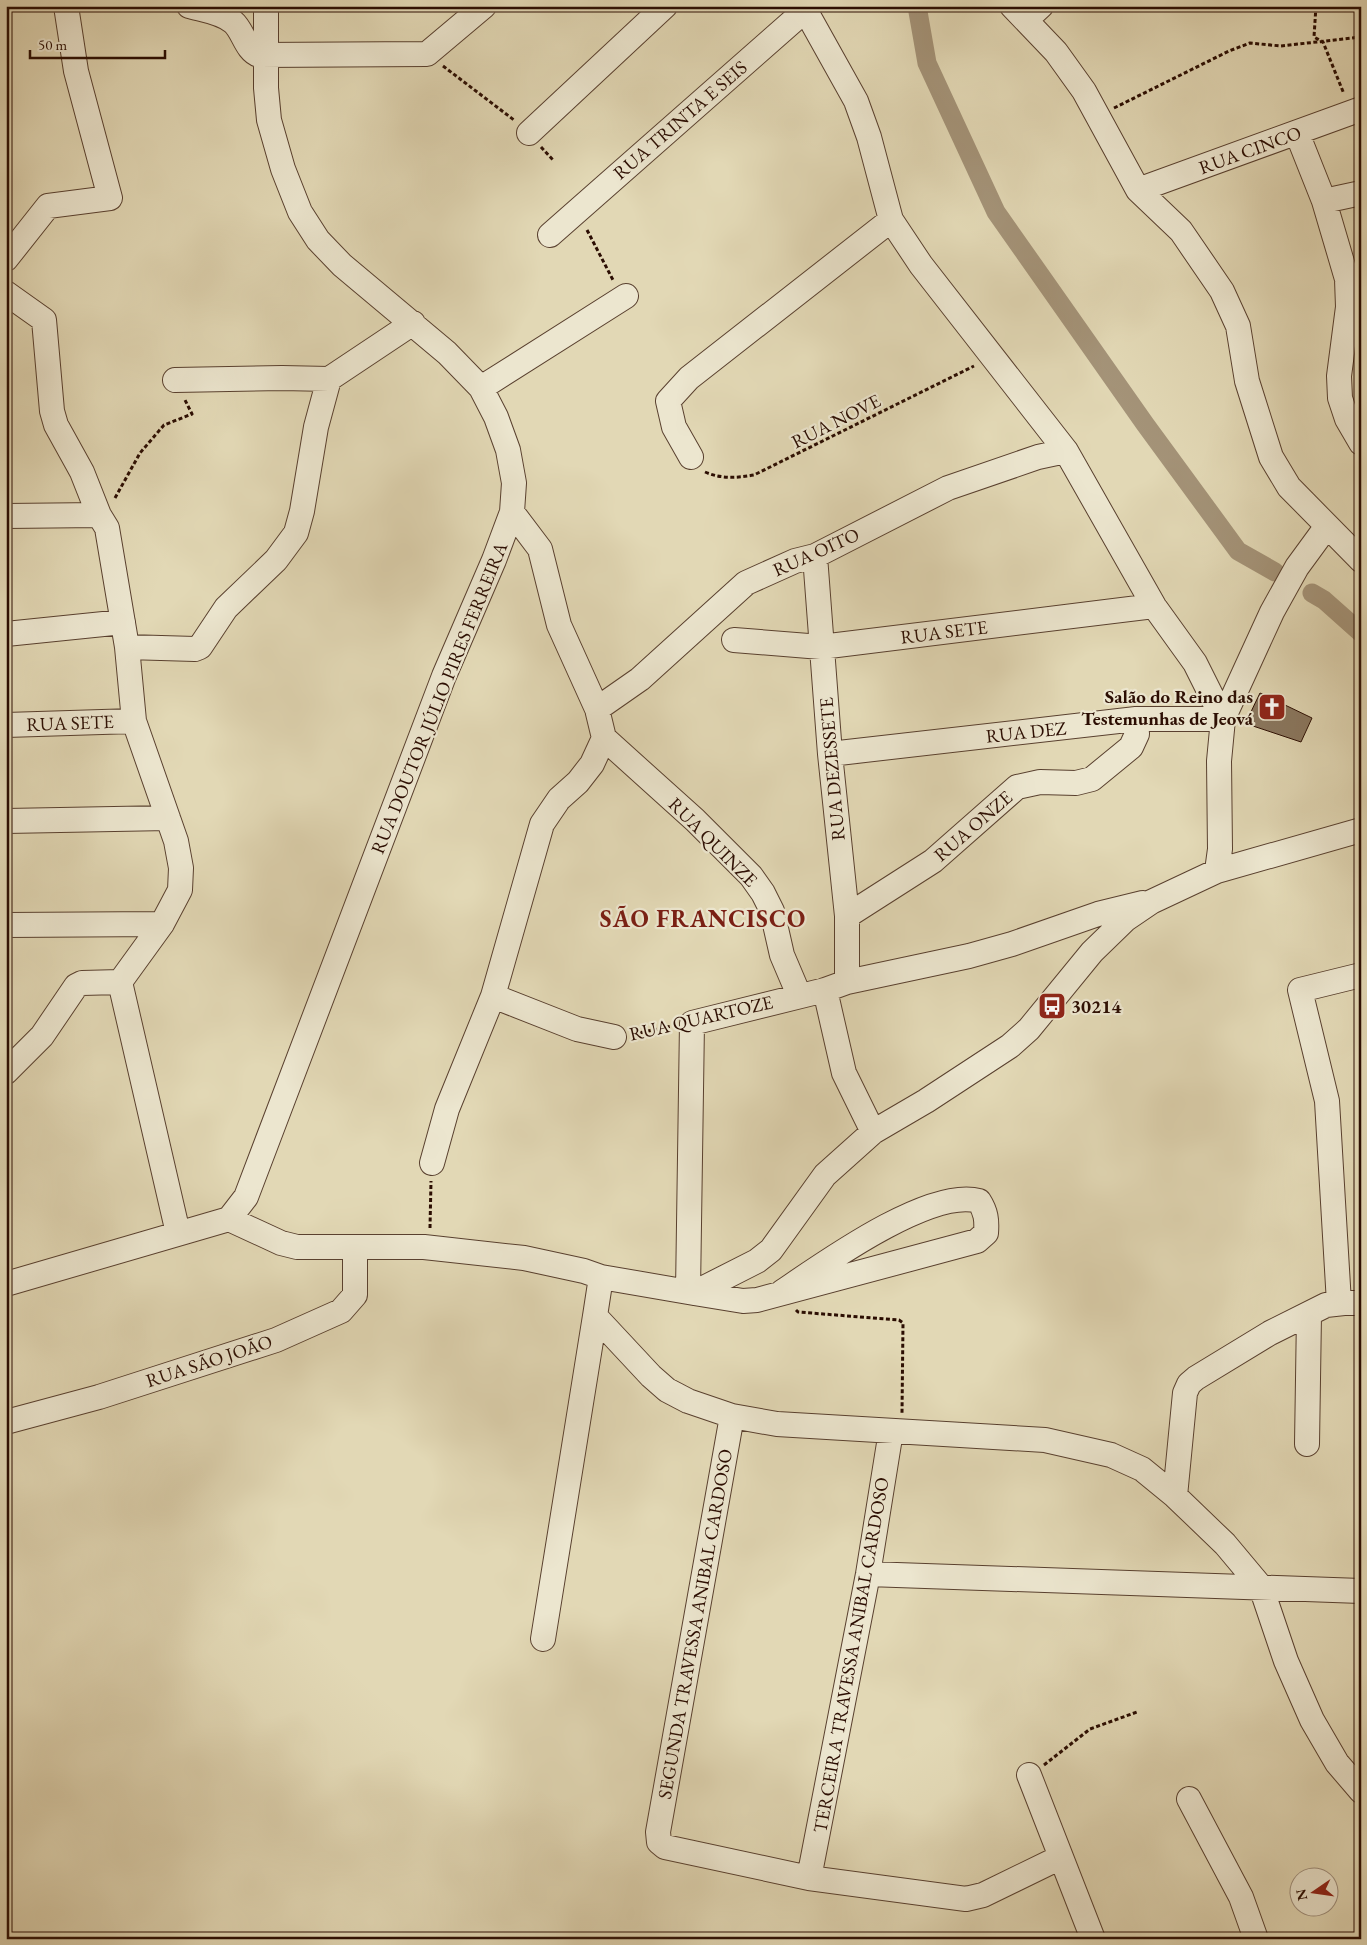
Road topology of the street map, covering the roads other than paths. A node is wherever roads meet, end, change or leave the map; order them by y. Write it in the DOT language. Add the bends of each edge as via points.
graph roads {
  1 [pos="66,6"];
  2 [pos="189,6"];
  3 [pos="266,6"];
  4 [pos="484,6"];
  5 [pos="664,6"];
  6 [pos="806,8"];
  7 [pos="1026,11"];
  8 [pos="267,54"];
  9 [pos="1356,111"];
  10 [pos="1297,132"];
  11 [pos="529,134"];
  12 [pos="1138,190"];
  13 [pos="1361,193"];
  14 [pos="1324,201"];
  15 [pos="891,220"];
  16 [pos="550,235"];
  17 [pos="6,259"];
  18 [pos="6,293"];
  19 [pos="626,296"];
  20 [pos="413,323"];
  21 [pos="329,379"];
  22 [pos="175,380"];
  23 [pos="481,388"];
  24 [pos="1361,443"];
  25 [pos="1066,451"];
  26 [pos="691,458"];
  27 [pos="512,512"];
  28 [pos="6,516"];
  29 [pos="100,517"];
  30 [pos="1327,526"];
  31 [pos="815,556"];
  32 [pos="1361,560"];
  33 [pos="1154,606"];
  34 [pos="123,622"];
  35 [pos="6,634"];
  36 [pos="734,640"];
  37 [pos="127,647"];
  38 [pos="821,647"];
  39 [pos="597,709"];
  40 [pos="1223,718"];
  41 [pos="1136,719"];
  42 [pos="134,721"];
  43 [pos="6,725"];
  44 [pos="604,738"];
  45 [pos="830,754"];
  46 [pos="168,818"];
  47 [pos="6,821"];
  48 [pos="1361,830"];
  49 [pos="1216,871"];
  50 [pos="1151,902"];
  51 [pos="847,916"];
  52 [pos="162,924"];
  53 [pos="6,925"];
  54 [pos="1361,974"];
  55 [pos="120,982"];
  56 [pos="847,982"];
  57 [pos="825,990"];
  58 [pos="799,995"];
  59 [pos="493,996"];
  60 [pos="614,1037"];
  61 [pos="6,1072"];
  62 [pos="873,1132"];
  63 [pos="432,1163"];
  64 [pos="229,1219"];
  65 [pos="178,1234"];
  66 [pos="355,1248"];
  67 [pos="600,1278"];
  68 [pos="6,1284"];
  69 [pos="691,1292"];
  70 [pos="782,1292"];
  71 [pos="1350,1303"];
  72 [pos="1309,1314"];
  73 [pos="595,1316"];
  74 [pos="732,1416"];
  75 [pos="6,1422"];
  76 [pos="891,1432"];
  77 [pos="1307,1444"];
  78 [pos="1176,1496"];
  79 [pos="868,1574"];
  80 [pos="1260,1587"];
  81 [pos="1361,1591"];
  82 [pos="543,1639"];
  83 [pos="1029,1775"];
  84 [pos="1361,1791"];
  85 [pos="1189,1799"];
  86 [pos="1061,1857"];
  87 [pos="809,1878"];
  88 [pos="1093,1939"];
  89 [pos="1256,1939"];
  1 -- 17 [label="street" via="76,71 110,198 48,206"];
  2 -- 8 [label="street" via="225,16 238,28 253,52"];
  3 -- 8 [label="street, RUA DOUTOR JÚLIO PIRES FERREIRA"];
  4 -- 8 [label="street" via="427,54"];
  5 -- 11 [label="street"];
  6 -- 15 [label="street" via="856,101"];
  6 -- 16 [label="street, RUA TRINTA E SEIS"];
  7 -- 12 [label="street" via="1084,91"];
  8 -- 20 [label="street, RUA DOUTOR JÚLIO PIRES FERREIRA" via="269,120 282,169 300,212 318,240 342,265"];
  9 -- 10 [label="street, RUA CINCO"];
  10 -- 12 [label="street, RUA CINCO"];
  10 -- 14 [label="street"];
  12 -- 30 [label="street" via="1181,231 1222,292 1238,326 1248,381 1271,458 1289,487"];
  13 -- 14 [label="street"];
  14 -- 24 [label="street" via="1349,293 1339,376 1340,398 1347,420"];
  15 -- 25 [label="street" via="921,265"];
  15 -- 26 [label="street" via="672,394 668,401 674,427"];
  18 -- 29 [label="street" via="44,320 52,411"];
  19 -- 23 [label="street"];
  20 -- 21 [label="street"];
  20 -- 23 [label="street, RUA DOUTOR JÚLIO PIRES FERREIRA"];
  21 -- 22 [label="street"];
  21 -- 37 [label="street" via="316,427 296,533 276,560 226,608 200,647"];
  23 -- 27 [label="street, RUA DOUTOR JÚLIO PIRES FERREIRA" via="508,450 514,483"];
  25 -- 31 [label="street, RUA OITO" via="1038,457 948,488"];
  25 -- 33 [label="street"];
  27 -- 39 [label="street" via="540,549 559,625"];
  27 -- 64 [label="street, RUA DOUTOR JÚLIO PIRES FERREIRA" via="444,676 246,1197"];
  28 -- 29 [label="street"];
  29 -- 34 [label="street" via="107,528"];
  30 -- 32 [label="street"];
  30 -- 40 [label="street" via="1297,567 1272,612"];
  31 -- 38 [label="street, RUA DEZESSETE"];
  31 -- 39 [label="street, RUA OITO" via="746,583 640,679"];
  33 -- 38 [label="street, RUA SETE"];
  33 -- 40 [label="street" via="1195,663"];
  34 -- 35 [label="street"];
  34 -- 37 [label="street"];
  36 -- 38 [label="street, RUA SETE"];
  37 -- 42 [label="street"];
  38 -- 45 [label="street, RUA DEZESSETE"];
  39 -- 44 [label="street"];
  40 -- 41 [label="street, RUA DEZ"];
  40 -- 49 [label="street" via="1219,761 1220,849"];
  41 -- 45 [label="street, RUA DEZ"];
  41 -- 51 [label="street, RUA ONZE" via="1136,734 1131,747 1092,779 1076,783 1033,783 1017,788 933,861"];
  42 -- 43 [label="street, RUA SETE"];
  42 -- 46 [label="street"];
  44 -- 58 [label="street, RUA QUINZE" via="695,820 759,887 772,911 782,955"];
  44 -- 59 [label="street" via="592,764 559,799 542,824"];
  45 -- 51 [label="street, RUA DEZESSETE"];
  46 -- 47 [label="street"];
  46 -- 52 [label="street" via="181,868 180,890"];
  48 -- 49 [label="street"];
  49 -- 50 [label="street"];
  50 -- 56 [label="street, RUA QUARTOZE" via="1098,914 969,956"];
  50 -- 62 [label="street" via="1126,919 1092,952 1010,1046"];
  51 -- 56 [label="street, RUA DEZESSETE"];
  52 -- 53 [label="street"];
  52 -- 55 [label="street"];
  54 -- 71 [label="street" via="1300,990 1327,1101"];
  55 -- 61 [label="street" via="76,986 42,1036"];
  55 -- 65 [label="street"];
  56 -- 57 [label="street, RUA QUARTOZE"];
  57 -- 58 [label="street, RUA QUARTOZE"];
  57 -- 62 [label="street" via="844,1073"];
  58 -- 69 [label="street, RUA QUARTOZE" via="692,1023"];
  59 -- 60 [label="street, RUA QUARTOZE" via="577,1029"];
  59 -- 63 [label="street" via="447,1109"];
  62 -- 69 [label="street" via="825,1175 771,1250 757,1261"];
  64 -- 65 [label="street"];
  64 -- 66 [label="street" via="281,1244 297,1248"];
  65 -- 68 [label="street"];
  66 -- 67 [label="street" via="424,1247 524,1258 584,1271"];
  66 -- 75 [label="street, RUA SÃO JOÃO" via="355,1295 341,1311 276,1340 99,1397"];
  67 -- 69 [label="street"];
  67 -- 73 [label="street"];
  69 -- 70 [label="street" via="743,1301"];
  70 -- 70 [label="street" via="977,1241 986,1233 984,1209 979,1201 970,1198 937,1204 865,1236"];
  71 -- 72 [label="street" via="1326,1305"];
  72 -- 77 [label="street"];
  72 -- 78 [label="street" via="1270,1333 1189,1384 1185,1393"];
  73 -- 74 [label="street" via="667,1390"];
  73 -- 82 [label="street"];
  74 -- 76 [label="street" via="777,1424"];
  74 -- 87 [label="street, SEGUNDA TRAVESSA ANIBAL CARDOSO" via="658,1832 659,1842 665,1847"];
  76 -- 78 [label="street" via="1045,1440 1075,1446 1111,1455 1142,1468"];
  76 -- 79 [label="street, TERCEIRA TRAVESSA ANIBAL CARDOSO"];
  78 -- 80 [label="street" via="1225,1544"];
  79 -- 80 [label="street"];
  79 -- 87 [label="street, TERCEIRA TRAVESSA ANIBAL CARDOSO"];
  80 -- 81 [label="street"];
  80 -- 84 [label="street" via="1286,1661 1312,1720 1337,1763"];
  83 -- 86 [label="street"];
  85 -- 89 [label="street" via="1241,1897"];
  86 -- 87 [label="street" via="983,1895 966,1899"];
  86 -- 88 [label="street"];
}
